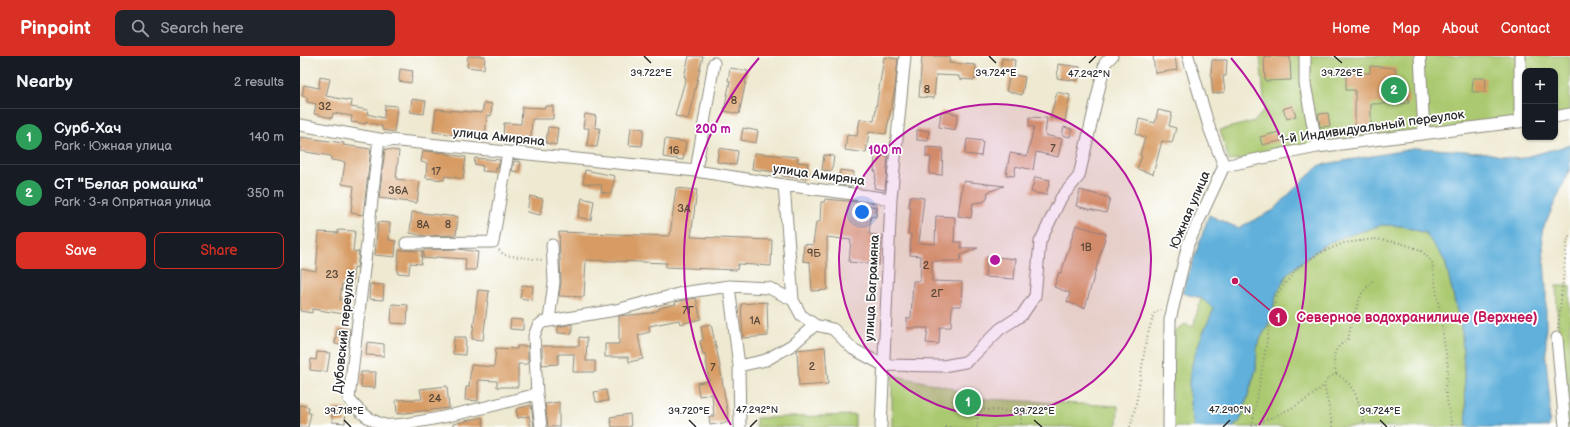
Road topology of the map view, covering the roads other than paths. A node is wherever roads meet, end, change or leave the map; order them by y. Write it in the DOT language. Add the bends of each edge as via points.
graph roads {
  1 [pos="905,56"];
  2 [pos="1112,56"];
  3 [pos="1188,56"];
  4 [pos="1305,56"];
  5 [pos="1420,56"];
  6 [pos="1520,56"];
  7 [pos="714,63"];
  8 [pos="1522,104"];
  9 [pos="1570,114"];
  10 [pos="1558,116"];
  11 [pos="1522,121"];
  12 [pos="300,125"];
  13 [pos="1424,133"];
  14 [pos="379,139"];
  15 [pos="1317,147"];
  16 [pos="508,152"];
  17 [pos="1224,166"];
  18 [pos="696,171"];
  19 [pos="784,186"];
  20 [pos="891,199"];
  21 [pos="406,243"];
  22 [pos="552,245"];
  23 [pos="729,286"];
  24 [pos="793,300"];
  25 [pos="549,320"];
  26 [pos="814,325"];
  27 [pos="1557,338"];
  28 [pos="883,365"];
  29 [pos="739,366"];
  30 [pos="537,394"];
  31 [pos="541,427"];
  32 [pos="740,427"];
  33 [pos="881,427"];
  34 [pos="1169,427"];
  35 [pos="1565,427"];
  1 -- 20 [label="street, улица Баграмяна"];
  2 -- 28 [label="street" via="1105,63 1079,176 1062,198 1040,242 1035,296 1030,306 1022,315 1000,329 965,362 943,366"];
  3 -- 17 [label="street, Южная улица" via="1210,130"];
  4 -- 15 [label="street" via="1305,84"];
  5 -- 13 [label="street"];
  6 -- 8 [label="street"];
  7 -- 18 [label="street"];
  9 -- 10 [label="street"];
  11 -- 13 [label="street, 1-й Индивидуальный переулок"];
  12 -- 14 [label="street, улица Амиряна"];
  13 -- 15 [label="street, 1-й Индивидуальный переулок"];
  14 -- 16 [label="street, улица Амиряна"];
  14 -- 30 [label="street, Дубовский переулок" via="349,399 359,412 386,425 416,425"];
  15 -- 17 [label="street, 1-й Индивидуальный переулок"];
  16 -- 18 [label="street, улица Амиряна"];
  16 -- 21 [label="street" via="493,242"];
  17 -- 34 [label="street, Южная улица" via="1188,244 1173,305 1170,320"];
  18 -- 19 [label="street, улица Амиряна"];
  19 -- 20 [label="street, улица Амиряна"];
  19 -- 24 [label="street"];
  20 -- 28 [label="street, улица Баграмяна"];
  22 -- 25 [label="street" via="554,282"];
  23 -- 24 [label="street" via="769,288"];
  23 -- 25 [label="street" via="682,293 616,310"];
  23 -- 29 [label="street"];
  24 -- 26 [label="street" via="801,315"];
  25 -- 30 [label="street" via="538,326 534,336"];
  26 -- 28 [label="street" via="833,329 853,349"];
  26 -- 29 [label="street" via="792,345 766,360"];
  27 -- 35 [label="street"];
  28 -- 33 [label="street, улица Баграмяна"];
  29 -- 32 [label="street"];
  30 -- 31 [label="street"];
}
